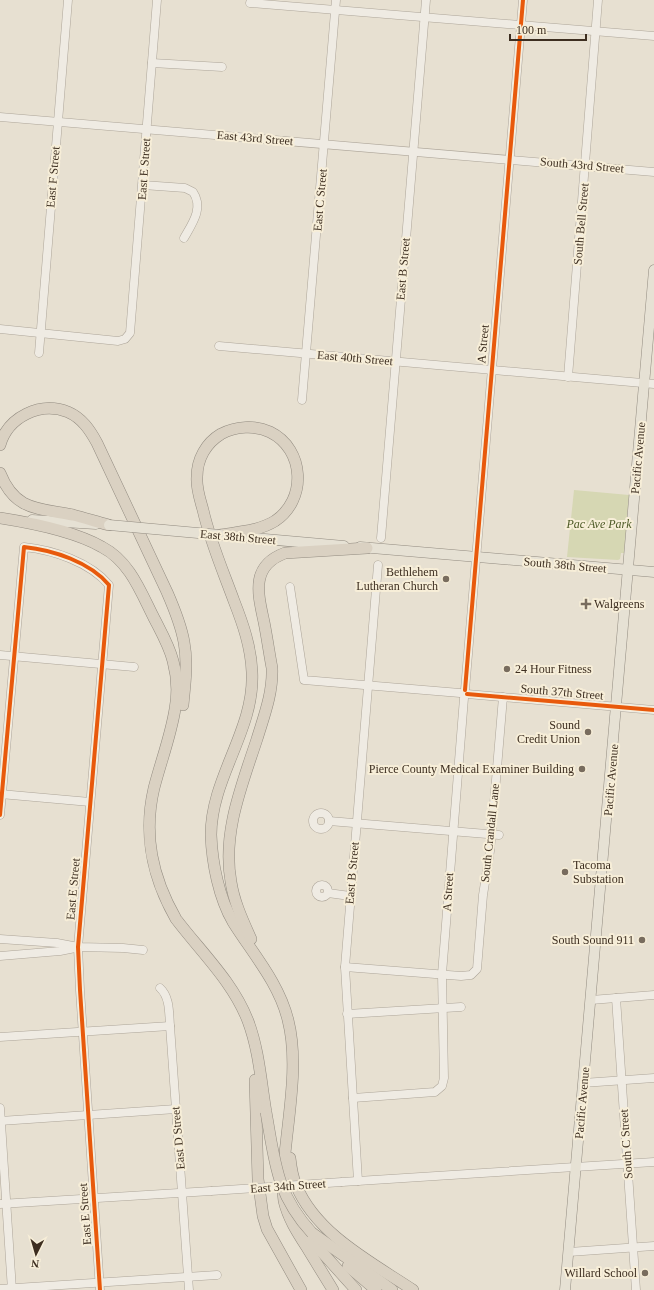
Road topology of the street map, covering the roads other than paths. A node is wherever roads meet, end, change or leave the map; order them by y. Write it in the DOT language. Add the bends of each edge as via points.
graph roads {
  1 [pos="68,0"];
  2 [pos="157,0"];
  3 [pos="336,0"];
  4 [pos="426,0"];
  5 [pos="523,0"];
  6 [pos="598,0"];
  7 [pos="250,3"];
  8 [pos="335,10"];
  9 [pos="424,17"];
  10 [pos="521,25"];
  11 [pos="595,31"];
  12 [pos="654,36"];
  13 [pos="152,63"];
  14 [pos="222,67"];
  15 [pos="0,117"];
  16 [pos="58,122"];
  17 [pos="147,129"];
  18 [pos="324,144"];
  19 [pos="413,152"];
  20 [pos="509,159"];
  21 [pos="585,166"];
  22 [pos="654,172"];
  23 [pos="143,185"];
  24 [pos="184,238"];
  25 [pos="654,270"];
  26 [pos="0,329"];
  27 [pos="41,332"];
  28 [pos="219,346"];
  29 [pos="39,353"];
  30 [pos="307,354"];
  31 [pos="395,362"];
  32 [pos="491,371"];
  33 [pos="568,377"];
  34 [pos="649,384"];
  35 [pos="302,400"];
  36 [pos="0,445"];
  37 [pos="0,473"];
  38 [pos="0,518"];
  39 [pos="109,525"];
  40 [pos="220,535"];
  41 [pos="381,538"];
  42 [pos="367,548"];
  43 [pos="476,557"];
  44 [pos="378,565"];
  45 [pos="629,570"];
  46 [pos="654,572"];
  47 [pos="290,588"];
  48 [pos="0,655"];
  49 [pos="14,656"];
  50 [pos="102,664"];
  51 [pos="134,667"];
  52 [pos="368,686"];
  53 [pos="464,694"];
  54 [pos="503,697"];
  55 [pos="617,706"];
  56 [pos="654,710"];
  57 [pos="154,788"];
  58 [pos="1,795"];
  59 [pos="90,802"];
  60 [pos="0,815"];
  61 [pos="329,821"];
  62 [pos="356,824"];
  63 [pos="453,831"];
  64 [pos="495,835"];
  65 [pos="328,893"];
  66 [pos="350,896"];
  67 [pos="0,939"];
  68 [pos="78,947"];
  69 [pos="143,950"];
  70 [pos="0,956"];
  71 [pos="345,967"];
  72 [pos="442,974"];
  73 [pos="269,977"];
  74 [pos="160,988"];
  75 [pos="654,995"];
  76 [pos="616,998"];
  77 [pos="591,1000"];
  78 [pos="461,1007"];
  79 [pos="442,1008"];
  80 [pos="347,1014"];
  81 [pos="170,1026"];
  82 [pos="83,1032"];
  83 [pos="0,1037"];
  84 [pos="254,1042"];
  85 [pos="654,1078"];
  86 [pos="622,1080"];
  87 [pos="583,1083"];
  88 [pos="353,1098"];
  89 [pos="0,1108"];
  90 [pos="176,1109"];
  91 [pos="290,1109"];
  92 [pos="89,1115"];
  93 [pos="0,1121"];
  94 [pos="290,1158"];
  95 [pos="654,1162"];
  96 [pos="628,1164"];
  97 [pos="576,1167"];
  98 [pos="358,1181"];
  99 [pos="183,1192"];
  100 [pos="94,1198"];
  101 [pos="3,1204"];
  102 [pos="654,1246"];
  103 [pos="633,1247"];
  104 [pos="569,1252"];
  105 [pos="338,1254"];
  106 [pos="217,1274"];
  107 [pos="189,1276"];
  108 [pos="100,1286"];
  109 [pos="0,1289"];
  110 [pos="12,1289"];
  111 [pos="189,1290"];
  112 [pos="301,1290"];
  113 [pos="333,1290"];
  114 [pos="356,1290"];
  115 [pos="376,1290"];
  116 [pos="392,1290"];
  117 [pos="413,1290"];
  118 [pos="565,1290"];
  119 [pos="636,1290"];
  1 -- 16 [label="street, East F Street"];
  2 -- 13 [label="street, East E Street"];
  3 -- 8 [label="street, East C Street"];
  4 -- 9 [label="street, East B Street"];
  5 -- 10 [label="street, A Street"];
  6 -- 11 [label="street, South Bell Street"];
  7 -- 8 [label="street"];
  8 -- 9 [label="street"];
  8 -- 18 [label="street, East C Street"];
  9 -- 10 [label="street"];
  9 -- 19 [label="street, East B Street"];
  10 -- 11 [label="street"];
  10 -- 20 [label="street, A Street"];
  11 -- 12 [label="street"];
  11 -- 21 [label="street, South Bell Street"];
  13 -- 14 [label="street"];
  13 -- 17 [label="street, East E Street"];
  15 -- 16 [label="street, East 43rd Street"];
  16 -- 17 [label="street, East 43rd Street"];
  16 -- 27 [label="street, East F Street"];
  17 -- 18 [label="street, East 43rd Street"];
  17 -- 23 [label="street, East E Street"];
  18 -- 19 [label="street, East 43rd Street"];
  18 -- 30 [label="street, East C Street"];
  19 -- 20 [label="street, East 43rd Street"];
  19 -- 31 [label="street, East B Street"];
  20 -- 21 [label="street, South 43rd Street"];
  20 -- 32 [label="street, A Street"];
  21 -- 22 [label="street, South 43rd Street"];
  21 -- 33 [label="street, South Bell Street"];
  23 -- 24 [label="street" via="185,188 193,192 197,201 196,214"];
  23 -- 27 [label="street, East E Street" via="131,328 127,338 113,340"];
  25 -- 34 [label="main road, Pacific Avenue"];
  26 -- 27 [label="street"];
  27 -- 29 [label="street, East F Street"];
  28 -- 30 [label="street, East 40th Street"];
  30 -- 31 [label="street, East 40th Street"];
  30 -- 35 [label="street, East C Street"];
  31 -- 32 [label="street, East 40th Street"];
  31 -- 41 [label="street, East B Street"];
  32 -- 33 [label="street, East 40th Street"];
  32 -- 43 [label="street, A Street"];
  33 -- 34 [label="street, East 40th Street"];
  34 -- 45 [label="main road, Pacific Avenue"];
  36 -- 57 [label="highway" via="14,422 36,410 57,409 67,412 88,427 167,592 184,642 185,687 179,720"];
  37 -- 39 [label="highway" via="11,494 26,505"];
  38 -- 39 [label="main road, East 38th Street"];
  38 -- 57 [label="highway" via="89,541 121,561 136,583 169,649 176,678 176,709"];
  39 -- 40 [label="main road, East 38th Street, bridge"];
  40 -- 42 [label="main road, East 38th Street"];
  40 -- 73 [label="highway" via="269,524 287,510 297,491 297,469 294,459 284,442 268,431 244,427 219,436 209,444 202,455 198,464 197,480 205,518 246,636 252,672 251,695 246,717 222,778 212,816 212,852 218,884 231,919"];
  42 -- 43 [label="main road, East 38th Street"];
  42 -- 73 [label="highway" via="285,553 266,566 258,583 272,678 267,707 232,820 228,862 237,906"];
  43 -- 45 [label="main road, South 38th Street"];
  43 -- 53 [label="street, A Street"];
  44 -- 52 [label="street, East B Street"];
  45 -- 46 [label="main road, South 38th Street"];
  45 -- 55 [label="main road, Pacific Avenue"];
  47 -- 52 [label="street, South 37th Street" via="304,680"];
  48 -- 49 [label="street"];
  49 -- 50 [label="street"];
  49 -- 50 [label="street, East E Street" via="24,547 80,563 96,572 109,585"];
  49 -- 58 [label="street"];
  50 -- 51 [label="street"];
  50 -- 59 [label="street, East E Street"];
  52 -- 53 [label="street, South 37th Street"];
  52 -- 62 [label="street, East B Street"];
  53 -- 54 [label="street, South 37th Street"];
  53 -- 63 [label="street, A Street"];
  54 -- 55 [label="street, South 37th Street"];
  54 -- 64 [label="street, South Crandall Lane"];
  55 -- 56 [label="street, South 37th Street"];
  55 -- 77 [label="main road, Pacific Avenue"];
  57 -- 84 [label="highway" via="149,816 149,838 153,862 169,907 237,998"];
  58 -- 59 [label="street"];
  58 -- 60 [label="street"];
  59 -- 68 [label="street, East E Street"];
  61 -- 62 [label="street"];
  62 -- 63 [label="street"];
  62 -- 66 [label="street, East B Street"];
  63 -- 64 [label="street"];
  63 -- 72 [label="street, A Street"];
  64 -- 72 [label="street, South Crandall Lane" via="483,895 477,969 471,975 465,976"];
  65 -- 66 [label="street"];
  66 -- 71 [label="street, East B Street"];
  67 -- 68 [label="street"];
  68 -- 69 [label="street"];
  68 -- 70 [label="street"];
  68 -- 82 [label="street, East E Street"];
  71 -- 72 [label="street"];
  71 -- 80 [label="street, East B Street"];
  72 -- 79 [label="street, A Street"];
  73 -- 91 [label="highway" via="278,991 290,1028"];
  74 -- 81 [label="street, East D Street" via="167,998"];
  75 -- 76 [label="street"];
  76 -- 77 [label="street"];
  76 -- 86 [label="street, South C Street"];
  77 -- 87 [label="main road, Pacific Avenue"];
  78 -- 79 [label="street"];
  79 -- 80 [label="street"];
  79 -- 88 [label="street, A Street" via="442,1086 431,1093"];
  80 -- 88 [label="street, East B Street"];
  81 -- 82 [label="street"];
  81 -- 90 [label="street, East D Street"];
  82 -- 83 [label="street"];
  82 -- 92 [label="street, East E Street"];
  84 -- 105 [label="highway, bridge" via="281,1185 295,1212 312,1233"];
  84 -- 112 [label="highway" via="258,1179 263,1216 267,1229"];
  85 -- 86 [label="street"];
  86 -- 87 [label="street"];
  86 -- 96 [label="street, South C Street"];
  87 -- 97 [label="main road, Pacific Avenue"];
  88 -- 98 [label="street, East B Street"];
  89 -- 93 [label="street"];
  90 -- 92 [label="street"];
  90 -- 99 [label="street, East D Street"];
  91 -- 94 [label="highway"];
  91 -- 113 [label="highway" via="283,1180 285,1202 290,1220"];
  92 -- 93 [label="street"];
  92 -- 100 [label="street, East E Street"];
  93 -- 101 [label="street"];
  94 -- 114 [label="highway" via="292,1203 297,1217 311,1240"];
  94 -- 117 [label="highway" via="293,1176 300,1193 320,1221 353,1249"];
  95 -- 96 [label="street, East 34th Street"];
  96 -- 97 [label="street, East 34th Street"];
  96 -- 103 [label="street, South C Street"];
  97 -- 98 [label="street, East 34th Street"];
  97 -- 104 [label="main road, Pacific Avenue"];
  98 -- 99 [label="street, East 34th Street, bridge"];
  99 -- 100 [label="street, East 34th Street"];
  99 -- 107 [label="street, East D Street"];
  100 -- 101 [label="street, East 34th Street"];
  100 -- 108 [label="street, East E Street"];
  101 -- 110 [label="street"];
  102 -- 103 [label="street"];
  103 -- 104 [label="street"];
  103 -- 119 [label="street, South C Street"];
  104 -- 118 [label="main road, Pacific Avenue"];
  105 -- 115 [label="highway"];
  105 -- 116 [label="highway"];
  106 -- 107 [label="street"];
  107 -- 108 [label="street"];
  107 -- 111 [label="street, East D Street"];
  108 -- 110 [label="street"];
  109 -- 110 [label="street"];
}
